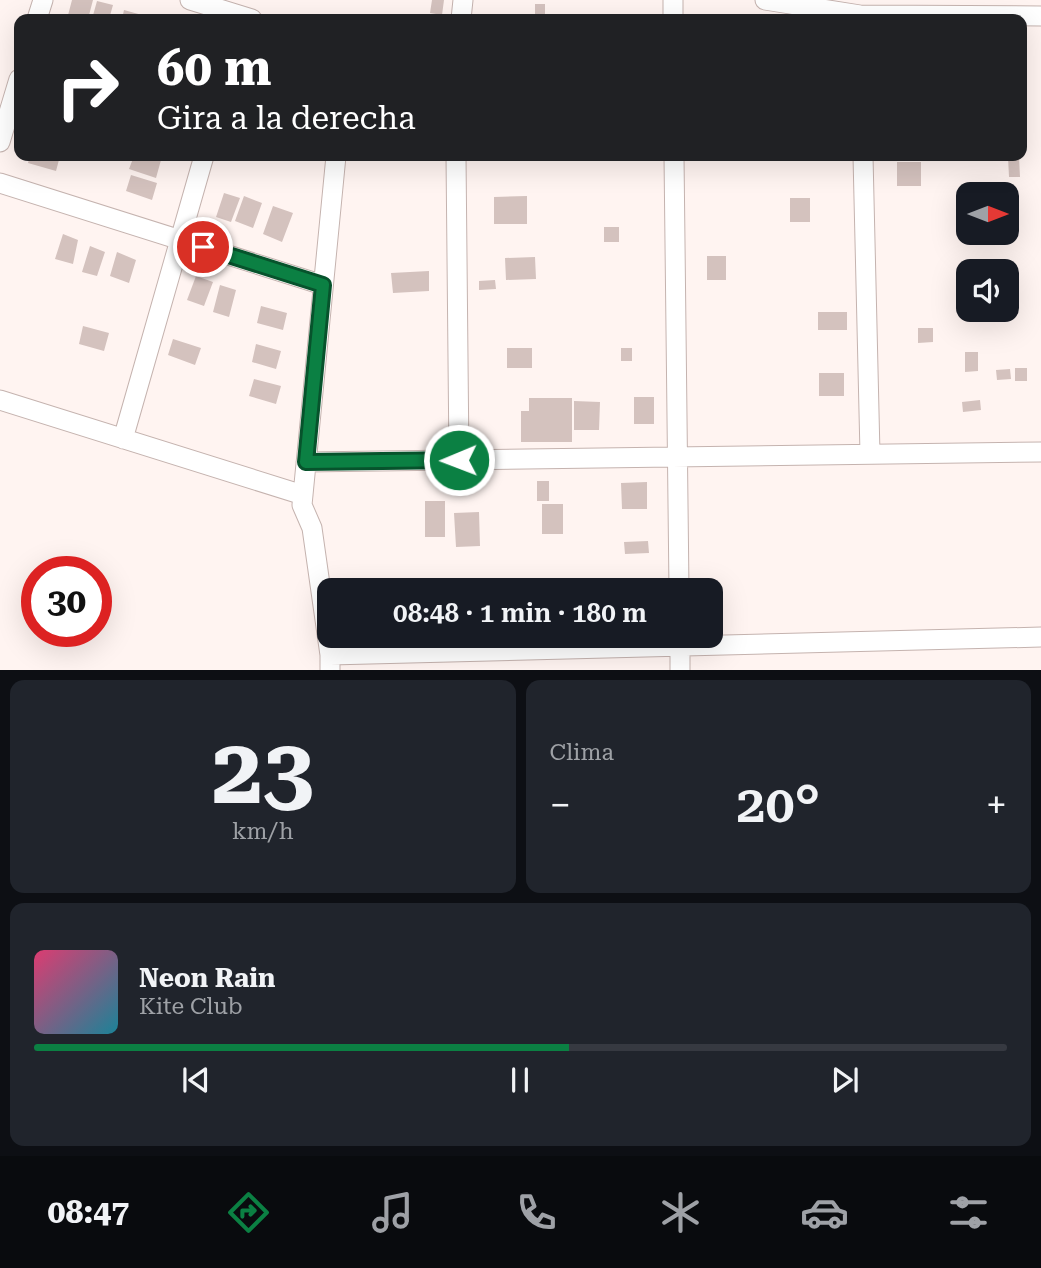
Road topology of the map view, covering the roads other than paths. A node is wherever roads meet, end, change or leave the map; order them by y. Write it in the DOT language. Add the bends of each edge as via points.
graph roads {
  1 [pos="190,0"];
  2 [pos="765,0"];
  3 [pos="860,11"];
  4 [pos="234,14"];
  5 [pos="969,14"];
  6 [pos="14,96"];
  7 [pos="0,142"];
  8 [pos="203,161"];
  9 [pos="335,161"];
  10 [pos="456,161"];
  11 [pos="674,161"];
  12 [pos="863,161"];
  13 [pos="0,183"];
  14 [pos="180,240"];
  15 [pos="323,285"];
  16 [pos="0,400"];
  17 [pos="123,439"];
  18 [pos="1041,452"];
  19 [pos="870,454"];
  20 [pos="676,457"];
  21 [pos="459,460"];
  22 [pos="306,462"];
  23 [pos="303,498"];
  24 [pos="679,578"];
  25 [pos="1041,637"];
  26 [pos="723,641"];
  27 [pos="563,648"];
  28 [pos="680,648"];
  29 [pos="330,662"];
  30 [pos="681,670"];
  1 -- 4 [label="street"];
  2 -- 3 [label="street"];
  3 -- 5 [label="street"];
  6 -- 7 [label="street"];
  8 -- 14 [label="street"];
  9 -- 15 [label="street"];
  10 -- 21 [label="street"];
  11 -- 20 [label="street"];
  12 -- 19 [label="street"];
  13 -- 14 [label="street"];
  14 -- 15 [label="street"];
  14 -- 17 [label="street"];
  15 -- 22 [label="street"];
  16 -- 17 [label="street"];
  17 -- 23 [label="street"];
  18 -- 19 [label="street"];
  19 -- 20 [label="street"];
  20 -- 21 [label="street"];
  20 -- 24 [label="street"];
  21 -- 22 [label="street"];
  22 -- 23 [label="street"];
  23 -- 29 [label="street" via="312,528"];
  25 -- 26 [label="street"];
  27 -- 29 [label="street"];
  28 -- 30 [label="street"];
}
